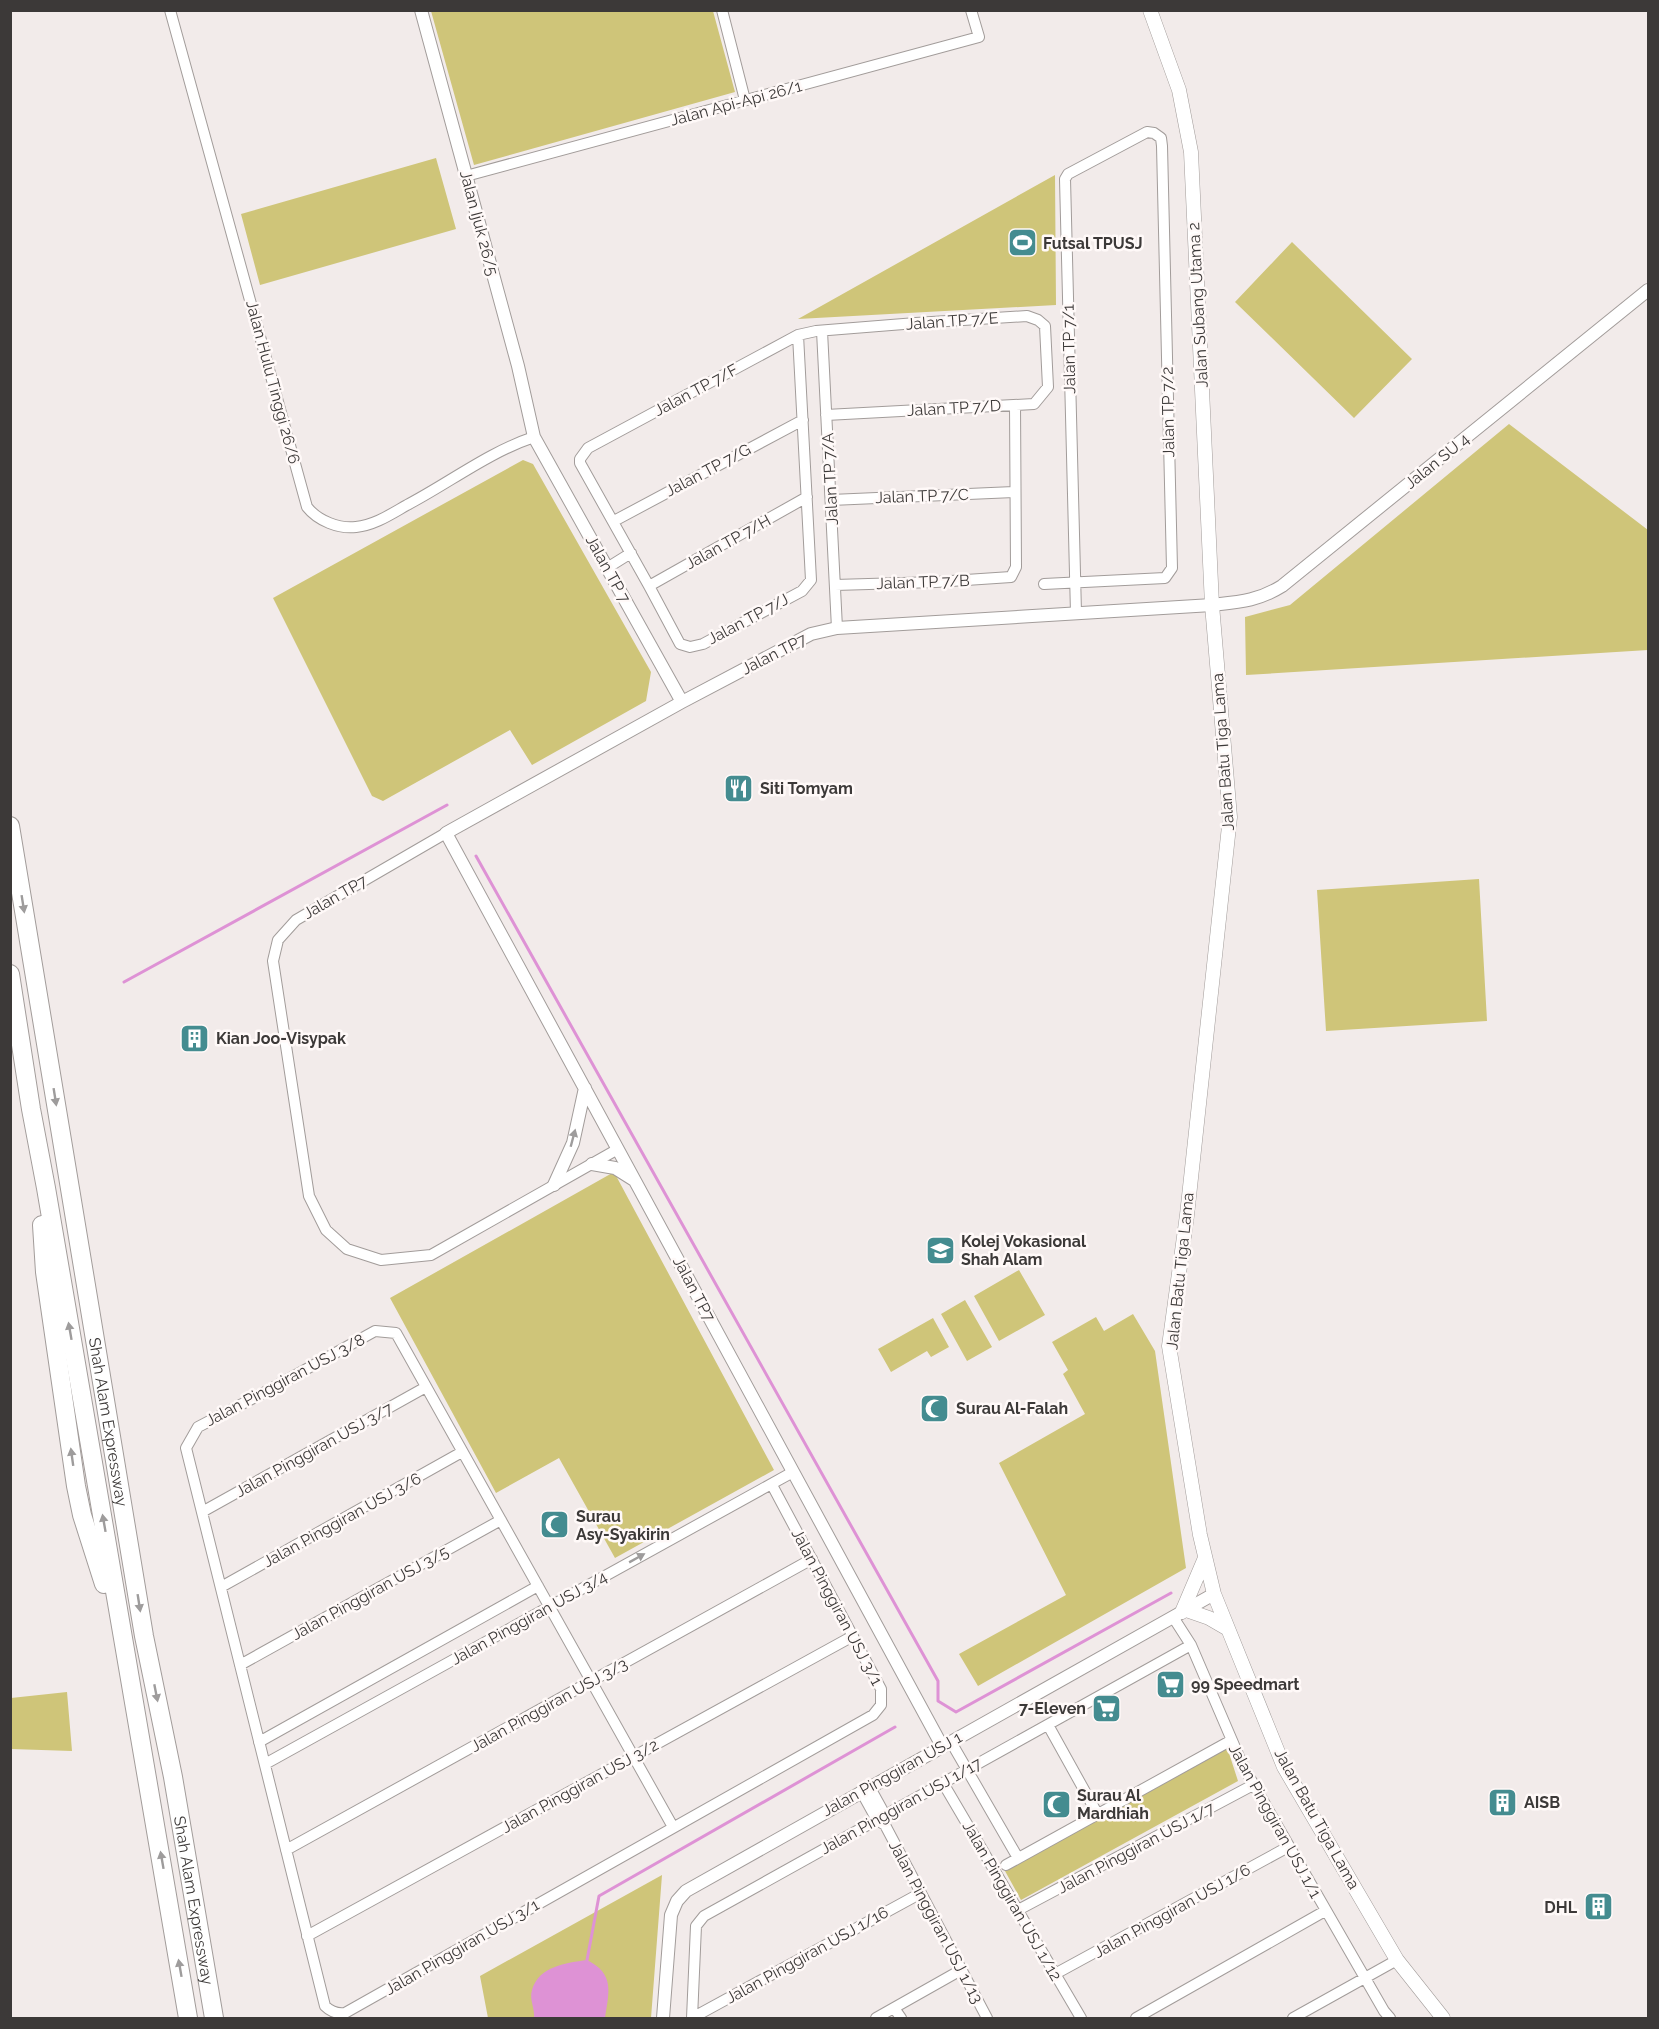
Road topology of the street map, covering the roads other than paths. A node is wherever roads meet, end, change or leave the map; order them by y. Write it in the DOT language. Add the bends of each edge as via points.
graph roads {
  1 [pos="170,10"];
  2 [pos="421,10"];
  3 [pos="722,10"];
  4 [pos="971,10"];
  5 [pos="1150,10"];
  6 [pos="745,100"];
  7 [pos="1148,132"];
  8 [pos="466,176"];
  9 [pos="1648,290"];
  10 [pos="822,331"];
  11 [pos="798,335"];
  12 [pos="1048,361"];
  13 [pos="1015,405"];
  14 [pos="826,415"];
  15 [pos="803,420"];
  16 [pos="534,437"];
  17 [pos="1014,492"];
  18 [pos="807,497"];
  19 [pos="831,500"];
  20 [pos="614,521"];
  21 [pos="631,553"];
  22 [pos="608,568"];
  23 [pos="1075,582"];
  24 [pos="1044,584"];
  25 [pos="835,585"];
  26 [pos="649,586"];
  27 [pos="1212,605"];
  28 [pos="1076,614"];
  29 [pos="837,628"];
  30 [pos="682,702"];
  31 [pos="10,826"];
  32 [pos="446,833"];
  33 [pos="10,974"];
  34 [pos="585,1088"];
  35 [pos="618,1149"];
  36 [pos="592,1164"];
  37 [pos="635,1180"];
  38 [pos="554,1185"];
  39 [pos="426,1387"];
  40 [pos="186,1448"];
  41 [pos="462,1452"];
  42 [pos="793,1472"];
  43 [pos="772,1485"];
  44 [pos="202,1512"];
  45 [pos="501,1520"];
  46 [pos="1205,1558"];
  47 [pos="812,1559"];
  48 [pos="538,1586"];
  49 [pos="221,1587"];
  50 [pos="1214,1594"];
  51 [pos="549,1607"];
  52 [pos="1180,1613"];
  53 [pos="1228,1629"];
  54 [pos="853,1636"];
  55 [pos="1191,1645"];
  56 [pos="240,1665"];
  57 [pos="591,1682"];
  58 [pos="1048,1725"];
  59 [pos="1230,1741"];
  60 [pos="259,1742"];
  61 [pos="946,1744"];
  62 [pos="633,1756"];
  63 [pos="265,1764"];
  64 [pos="967,1770"];
  65 [pos="943,1783"];
  66 [pos="1253,1785"];
  67 [pos="865,1788"];
  68 [pos="1098,1815"];
  69 [pos="882,1820"];
  70 [pos="673,1827"];
  71 [pos="1288,1847"];
  72 [pos="286,1850"];
  73 [pos="1018,1858"];
  74 [pos="1006,1865"];
  75 [pos="921,1893"];
  76 [pos="1018,1910"];
  77 [pos="1325,1911"];
  78 [pos="307,1936"];
  79 [pos="1397,1960"];
  80 [pos="961,1970"];
  81 [pos="1055,1974"];
  82 [pos="1365,1978"];
  83 [pos="894,2008"];
  84 [pos="692,2018"];
  85 [pos="188,2019"];
  86 [pos="214,2019"];
  87 [pos="663,2019"];
  88 [pos="876,2019"];
  89 [pos="900,2019"];
  90 [pos="987,2019"];
  91 [pos="1081,2019"];
  92 [pos="1136,2019"];
  93 [pos="1293,2019"];
  94 [pos="1390,2019"];
  95 [pos="1443,2019"];
  1 -- 16 [label="street, Jalan Hulu Tinggi 26/6" via="307,507 314,516 340,527 372,524 510,445"];
  2 -- 8 [label="street, Jalan Ijuk 26/5"];
  3 -- 6 [label="street"];
  4 -- 6 [label="street, Jalan Api-Api 26/1" via="979,37"];
  5 -- 27 [label="main road, Jalan Subang Utama 2" via="1179,90 1191,152"];
  6 -- 8 [label="street, Jalan Api-Api 26/1"];
  7 -- 23 [label="street, Jalan TP 7/1" via="1065,179"];
  7 -- 23 [label="street, Jalan TP 7/2" via="1158,135 1162,146 1172,568 1165,578"];
  8 -- 16 [label="street, Jalan Ijuk 26/5"];
  9 -- 27 [label="street, Jalan SU 4" via="1282,586 1254,600"];
  10 -- 11 [label="street, Jalan TP 7/F"];
  10 -- 12 [label="street, Jalan TP 7/E" via="1027,316 1045,326"];
  10 -- 14 [label="street, Jalan TP 7/A"];
  11 -- 15 [label="street"];
  11 -- 20 [label="street, Jalan TP 7/F" via="588,448 580,463"];
  12 -- 13 [label="street, Jalan TP 7/D" via="1048,387 1042,396 1034,404"];
  13 -- 14 [label="street, Jalan TP 7/D"];
  13 -- 17 [label="street"];
  14 -- 19 [label="street, Jalan TP 7/A"];
  15 -- 18 [label="street"];
  15 -- 20 [label="street, Jalan TP 7/G"];
  16 -- 22 [label="street, Jalan TP 7"];
  17 -- 19 [label="street, Jalan TP 7/C"];
  17 -- 25 [label="street, Jalan TP 7/B" via="1016,567 1011,577"];
  18 -- 26 [label="street, Jalan TP 7/H"];
  18 -- 26 [label="street, Jalan TP 7/J" via="811,580 802,591 703,644 690,647 680,644"];
  19 -- 25 [label="street, Jalan TP 7/A"];
  20 -- 21 [label="street"];
  21 -- 22 [label="street"];
  21 -- 26 [label="street"];
  22 -- 30 [label="street, Jalan TP 7"];
  23 -- 24 [label="street, Jalan TP 7/2"];
  23 -- 28 [label="street, Jalan TP 7/1"];
  25 -- 29 [label="street, Jalan TP 7/A"];
  27 -- 28 [label="street, Jalan TP7"];
  27 -- 46 [label="main road, Jalan Batu Tiga Lama" via="1230,817 1169,1346"];
  28 -- 29 [label="street, Jalan TP7"];
  29 -- 30 [label="street, Jalan TP7" via="811,634"];
  30 -- 32 [label="street, Jalan TP7"];
  31 -- 86 [label="highway, Shah Alam Expressway, one-way" via="144,1635"];
  32 -- 34 [label="street, Jalan TP7"];
  32 -- 38 [label="street, Jalan TP7" via="296,920 278,940 273,961 309,1196 326,1230 347,1248 381,1260 431,1256"];
  85 -- 33 [label="highway, Shah Alam Expressway, one-way"];
  34 -- 35 [label="street, Jalan TP7"];
  38 -- 34 [label="street, one-way" via="573,1143"];
  35 -- 36 [label="street, Jalan TP7"];
  35 -- 37 [label="street, Jalan TP7"];
  36 -- 37 [label="street" via="615,1168"];
  36 -- 38 [label="street, Jalan TP7"];
  37 -- 42 [label="street, Jalan TP7"];
  39 -- 40 [label="street, Jalan Pinggiran USJ 3/8" via="396,1333 375,1331 198,1427"];
  39 -- 41 [label="street"];
  39 -- 44 [label="street, Jalan Pinggiran USJ 3/7"];
  40 -- 44 [label="street, Jalan Pinggiran USJ 3/1"];
  41 -- 45 [label="street"];
  41 -- 49 [label="street, Jalan Pinggiran USJ 3/6"];
  42 -- 43 [label="street, Jalan Pinggiran USJ 3/4"];
  42 -- 61 [label="street, Jalan TP7"];
  43 -- 47 [label="street, Jalan Pinggiran USJ 3/1"];
  51 -- 43 [label="street, Jalan Pinggiran USJ 3/4, one-way"];
  44 -- 49 [label="street, Jalan Pinggiran USJ 3/1"];
  45 -- 48 [label="street"];
  45 -- 56 [label="street, Jalan Pinggiran USJ 3/5"];
  46 -- 50 [label="main road, Jalan Batu Tiga Lama"];
  46 -- 52 [label="main road"];
  47 -- 54 [label="street, Jalan Pinggiran USJ 3/1"];
  47 -- 57 [label="street, Jalan Pinggiran USJ 3/3"];
  48 -- 51 [label="street"];
  48 -- 60 [label="street, Jalan Pinggiran USJ 3/4"];
  49 -- 56 [label="street, Jalan Pinggiran USJ 3/1"];
  50 -- 52 [label="street, Jalan Pinggiran USJ 1"];
  50 -- 53 [label="main road, Jalan Batu Tiga Lama"];
  51 -- 57 [label="street"];
  51 -- 63 [label="street, Jalan Pinggiran USJ 3/4"];
  52 -- 53 [label="main road" via="1209,1618"];
  52 -- 55 [label="street, Jalan Pinggiran USJ 1/1"];
  52 -- 61 [label="street, Jalan Pinggiran USJ 1"];
  53 -- 79 [label="main road, Jalan Batu Tiga Lama" via="1284,1767"];
  54 -- 62 [label="street, Jalan Pinggiran USJ 3/2"];
  54 -- 70 [label="street, Jalan Pinggiran USJ 3/1" via="881,1689 880,1705 873,1715"];
  55 -- 58 [label="street, Jalan Pinggiran USJ 1/17"];
  55 -- 59 [label="street, Jalan Pinggiran USJ 1/1"];
  56 -- 60 [label="street, Jalan Pinggiran USJ 3/1"];
  57 -- 62 [label="street"];
  57 -- 72 [label="street, Jalan Pinggiran USJ 3/3"];
  58 -- 64 [label="street, Jalan Pinggiran USJ 1/17"];
  58 -- 68 [label="street"];
  59 -- 66 [label="street, Jalan Pinggiran USJ 1/1"];
  59 -- 68 [label="street"];
  60 -- 63 [label="street, Jalan Pinggiran USJ 3/1"];
  61 -- 64 [label="street"];
  61 -- 67 [label="street, Jalan Pinggiran USJ 1"];
  62 -- 70 [label="street"];
  62 -- 78 [label="street, Jalan Pinggiran USJ 3/2"];
  63 -- 72 [label="street, Jalan Pinggiran USJ 3/1"];
  64 -- 65 [label="street, Jalan Pinggiran USJ 1/17"];
  64 -- 73 [label="street"];
  65 -- 69 [label="street, Jalan Pinggiran USJ 1/17"];
  65 -- 76 [label="street, Jalan Pinggiran USJ 1/12"];
  66 -- 71 [label="street, Jalan Pinggiran USJ 1/1"];
  66 -- 76 [label="street, Jalan Pinggiran USJ 1/7"];
  67 -- 69 [label="street, Jalan Pinggiran USJ 1/13"];
  67 -- 87 [label="street, Jalan Pinggiran USJ 1" via="686,1891 677,1901 671,1915"];
  68 -- 73 [label="street"];
  69 -- 75 [label="street, Jalan Pinggiran USJ 1/13"];
  69 -- 84 [label="street, Jalan Pinggiran USJ 1/17" via="704,1916 696,1926"];
  70 -- 78 [label="street, Jalan Pinggiran USJ 3/1" via="345,2013 333,2012 325,2006"];
  71 -- 77 [label="street, Jalan Pinggiran USJ 1/1"];
  71 -- 81 [label="street, Jalan Pinggiran USJ 1/6"];
  72 -- 78 [label="street, Jalan Pinggiran USJ 3/1"];
  73 -- 74 [label="street"];
  75 -- 80 [label="street, Jalan Pinggiran USJ 1/13"];
  75 -- 84 [label="street, Jalan Pinggiran USJ 1/16"];
  76 -- 81 [label="street, Jalan Pinggiran USJ 1/12"];
  77 -- 82 [label="street, Jalan Pinggiran USJ 1/1"];
  77 -- 92 [label="street"];
  79 -- 82 [label="street"];
  79 -- 95 [label="main road, Jalan Batu Tiga Lama"];
  80 -- 83 [label="street"];
  80 -- 90 [label="street, Jalan Pinggiran USJ 1/13"];
  81 -- 91 [label="street, Jalan Pinggiran USJ 1/12"];
  82 -- 93 [label="street"];
  82 -- 94 [label="street, Jalan Pinggiran USJ 1/1"];
  83 -- 88 [label="street"];
  83 -- 89 [label="street"];
}
